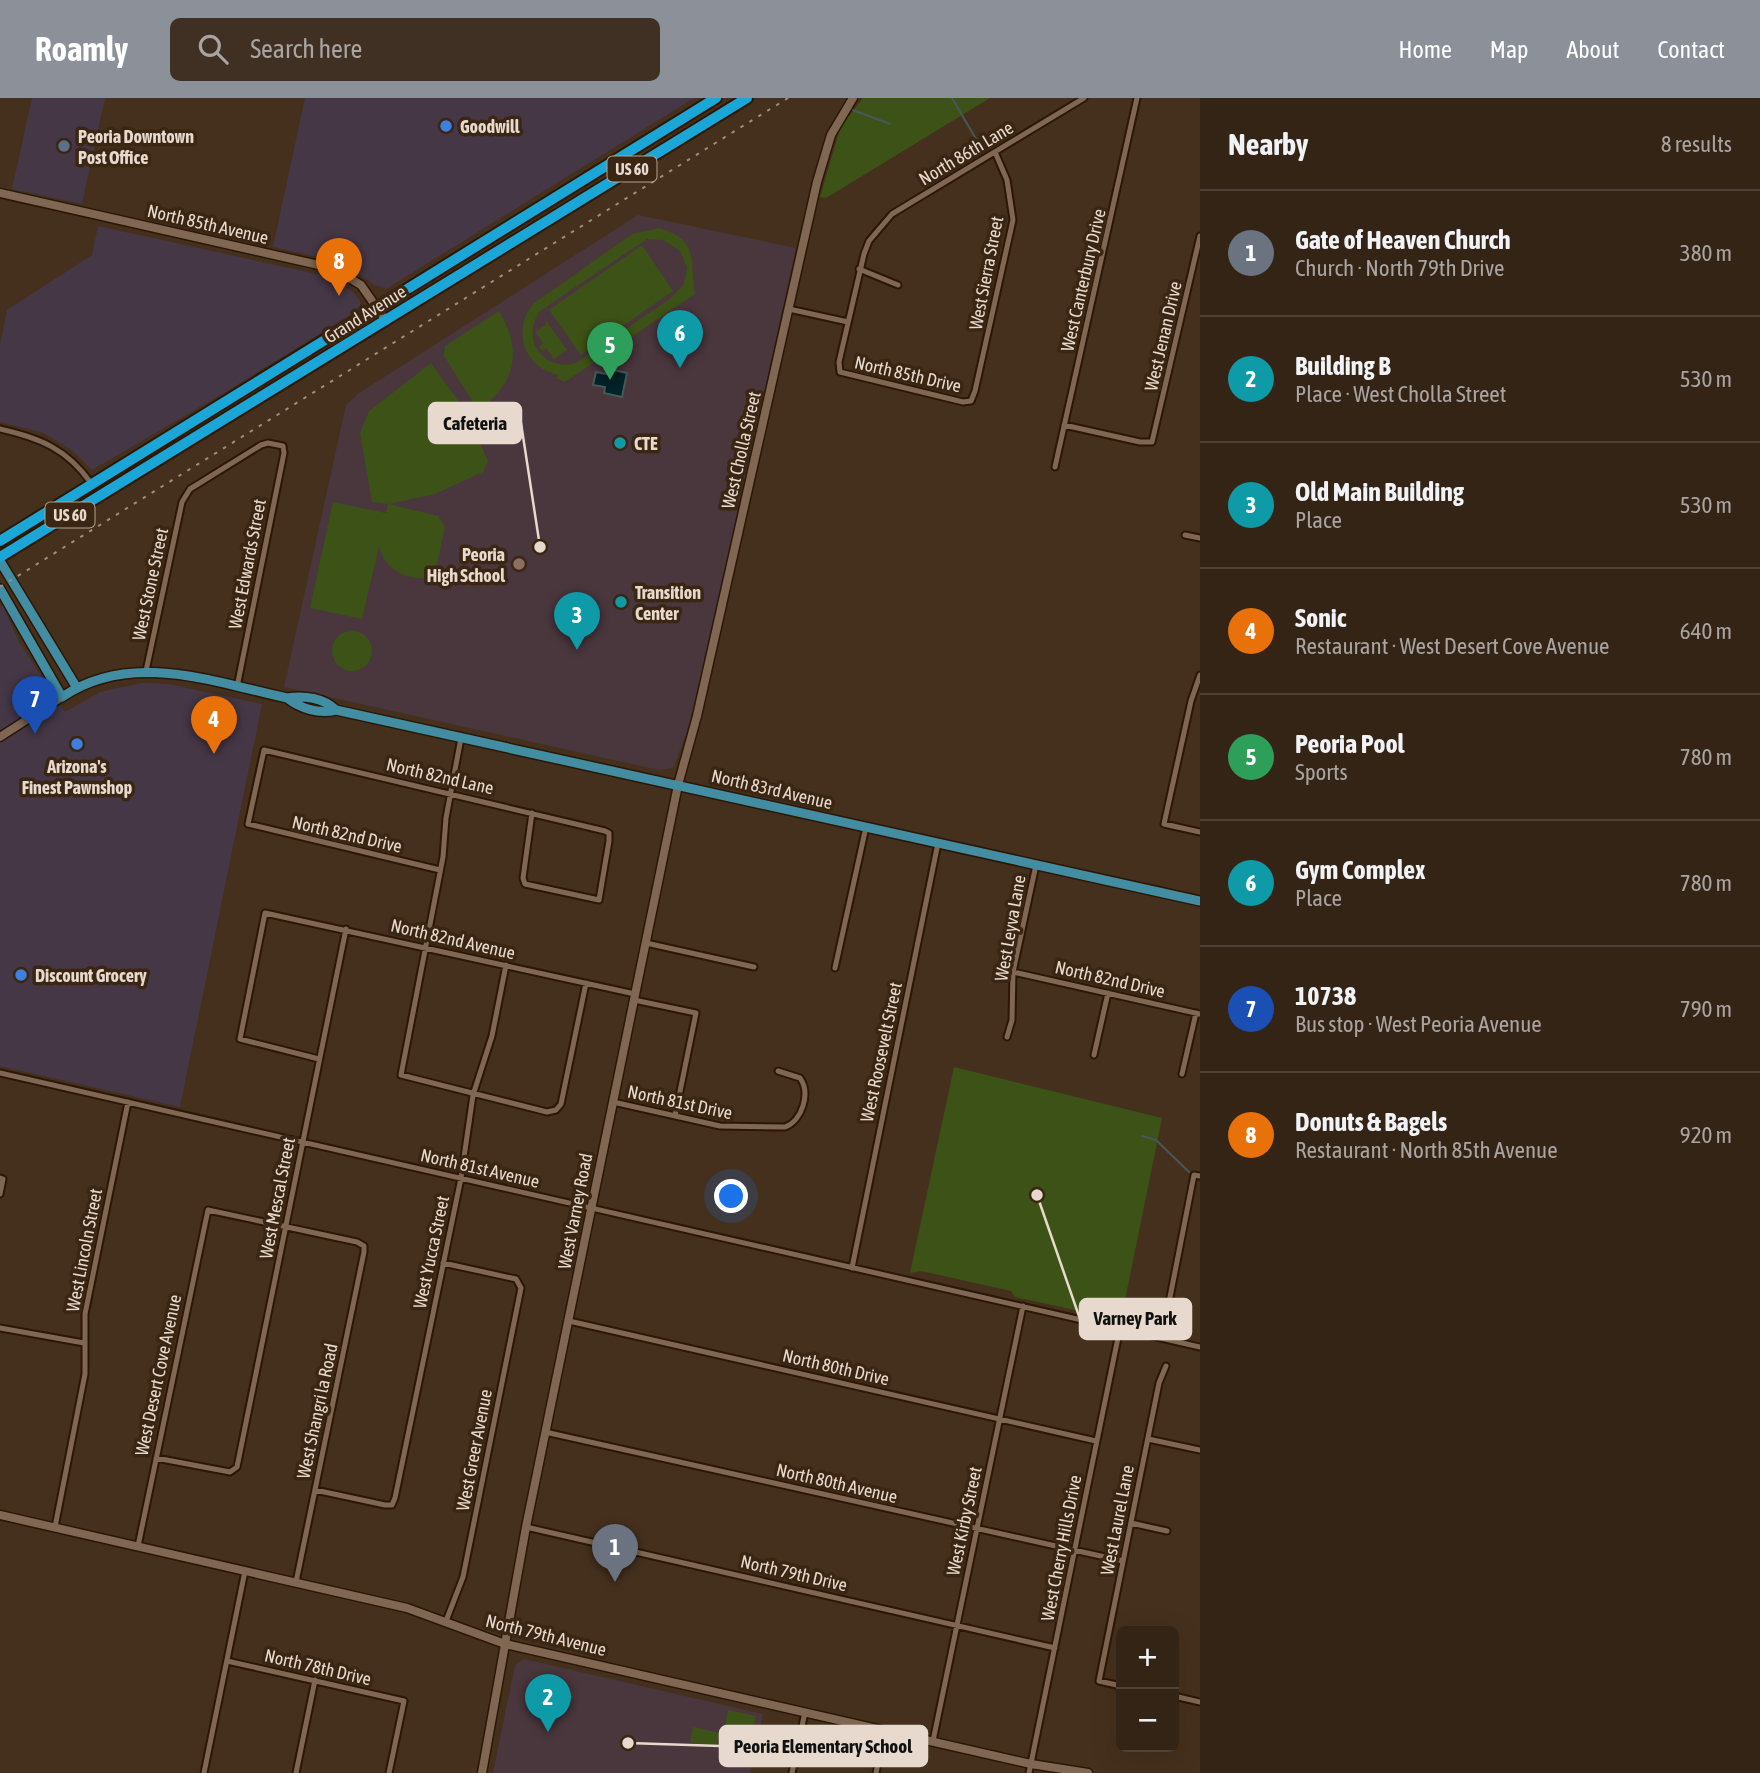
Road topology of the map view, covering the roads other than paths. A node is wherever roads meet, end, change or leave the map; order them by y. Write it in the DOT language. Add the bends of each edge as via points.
graph roads {
  1 [pos="716,98"];
  2 [pos="747,98"];
  3 [pos="853,98"];
  4 [pos="1084,98"];
  5 [pos="1137,98"];
  6 [pos="995,152"];
  7 [pos="0,193"];
  8 [pos="510,226"];
  9 [pos="1200,236"];
  10 [pos="516,240"];
  11 [pos="859,269"];
  12 [pos="898,285"];
  13 [pos="378,308"];
  14 [pos="789,309"];
  15 [pos="386,321"];
  16 [pos="848,322"];
  17 [pos="840,372"];
  18 [pos="971,401"];
  19 [pos="1064,425"];
  20 [pos="0,429"];
  21 [pos="175,432"];
  22 [pos="184,446"];
  23 [pos="283,446"];
  24 [pos="1055,467"];
  25 [pos="91,483"];
  26 [pos="1185,535"];
  27 [pos="1200,538"];
  28 [pos="0,541"];
  29 [pos="0,559"];
  30 [pos="0,589"];
  31 [pos="146,671"];
  32 [pos="1200,675"];
  33 [pos="237,687"];
  34 [pos="69,692"];
  35 [pos="0,737"];
  36 [pos="461,738"];
  37 [pos="678,785"];
  38 [pos="450,792"];
  39 [pos="532,813"];
  40 [pos="248,824"];
  41 [pos="866,827"];
  42 [pos="1200,832"];
  43 [pos="938,843"];
  44 [pos="1036,864"];
  45 [pos="440,870"];
  46 [pos="1200,899"];
  47 [pos="346,929"];
  48 [pos="646,943"];
  49 [pos="425,947"];
  50 [pos="506,965"];
  51 [pos="754,967"];
  52 [pos="835,968"];
  53 [pos="1013,972"];
  54 [pos="586,983"];
  55 [pos="1108,993"];
  56 [pos="635,997"];
  57 [pos="1198,1014"];
  58 [pos="1007,1037"];
  59 [pos="1094,1055"];
  60 [pos="319,1059"];
  61 [pos="778,1071"];
  62 [pos="0,1073"];
  63 [pos="1182,1074"];
  64 [pos="473,1095"];
  65 [pos="128,1102"];
  66 [pos="613,1102"];
  67 [pos="675,1116"];
  68 [pos="303,1142"];
  69 [pos="1197,1175"];
  70 [pos="2,1178"];
  71 [pos="461,1178"];
  72 [pos="0,1194"];
  73 [pos="592,1208"];
  74 [pos="286,1226"];
  75 [pos="443,1263"];
  76 [pos="852,1268"];
  77 [pos="1023,1306"];
  78 [pos="569,1321"];
  79 [pos="0,1328"];
  80 [pos="1120,1328"];
  81 [pos="1162,1338"];
  82 [pos="84,1343"];
  83 [pos="1200,1347"];
  84 [pos="1167,1366"];
  85 [pos="999,1418"];
  86 [pos="545,1432"];
  87 [pos="1148,1439"];
  88 [pos="1097,1441"];
  89 [pos="1200,1450"];
  90 [pos="156,1458"];
  91 [pos="315,1490"];
  92 [pos="0,1515"];
  93 [pos="1131,1523"];
  94 [pos="55,1527"];
  95 [pos="526,1528"];
  96 [pos="976,1529"];
  97 [pos="1167,1531"];
  98 [pos="138,1546"];
  99 [pos="1074,1551"];
  100 [pos="1123,1561"];
  101 [pos="245,1571"];
  102 [pos="296,1582"];
  103 [pos="446,1621"];
  104 [pos="957,1625"];
  105 [pos="505,1644"];
  106 [pos="1055,1647"];
  107 [pos="227,1661"];
  108 [pos="315,1681"];
  109 [pos="1116,1684"];
  110 [pos="1179,1697"];
  111 [pos="1200,1702"];
  112 [pos="805,1712"];
  113 [pos="885,1730"];
  114 [pos="933,1741"];
  115 [pos="1030,1768"];
  116 [pos="204,1773"];
  117 [pos="296,1773"];
  118 [pos="389,1773"];
  119 [pos="482,1773"];
  120 [pos="792,1773"];
  121 [pos="876,1773"];
  122 [pos="1088,1773"];
  1 -- 8 [label="highway, Grand Avenue / US 60"];
  2 -- 10 [label="highway, Grand Avenue / US 60"];
  3 -- 14 [label="street, West Cholla Street" via="836,123 817,182"];
  4 -- 6 [label="street, North 86th Lane"];
  5 -- 19 [label="street, West Canterbury Drive"];
  6 -- 11 [label="street, North 86th Lane" via="892,214 869,242"];
  6 -- 18 [label="street, West Sierra Street" via="1010,193 1012,228"];
  7 -- 13 [label="street, North 85th Avenue" via="332,268 356,280"];
  8 -- 10 [label="highway"];
  8 -- 13 [label="highway, Grand Avenue / US 60"];
  9 -- 19 [label="street, West Jenan Drive" via="1152,442"];
  10 -- 15 [label="highway, Grand Avenue / US 60"];
  11 -- 12 [label="street"];
  11 -- 16 [label="street, North 86th Lane"];
  13 -- 15 [label="street, North 85th Avenue"];
  13 -- 21 [label="highway, Grand Avenue / US 60"];
  14 -- 16 [label="street"];
  14 -- 37 [label="street, West Cholla Street"];
  15 -- 22 [label="highway, Grand Avenue / US 60"];
  16 -- 17 [label="street, North 86th Lane"];
  17 -- 18 [label="street, North 85th Drive"];
  19 -- 24 [label="street, West Canterbury Drive"];
  20 -- 25 [label="street" via="49,443 67,454"];
  21 -- 22 [label="highway"];
  21 -- 25 [label="highway, Grand Avenue / US 60"];
  22 -- 29 [label="highway, Grand Avenue / US 60"];
  23 -- 31 [label="street, West Stone Street" via="261,445 190,489 181,502"];
  23 -- 33 [label="street, West Edwards Street"];
  25 -- 28 [label="highway, Grand Avenue / US 60"];
  26 -- 27 [label="street"];
  29 -- 34 [label="main road"];
  30 -- 34 [label="main road"];
  31 -- 33 [label="main road, North 83rd Avenue"];
  31 -- 34 [label="main road, North 83rd Avenue" via="118,673"];
  32 -- 42 [label="street" via="1164,824"];
  33 -- 36 [label="main road, North 83rd Avenue" via="328,702 336,710"];
  34 -- 35 [label="street"];
  36 -- 37 [label="main road, North 83rd Avenue"];
  36 -- 38 [label="street"];
  37 -- 41 [label="main road, North 83rd Avenue"];
  37 -- 48 [label="street, West Varney Road"];
  38 -- 39 [label="street, North 82nd Lane"];
  38 -- 40 [label="street, North 82nd Lane" via="264,750"];
  38 -- 45 [label="street"];
  39 -- 39 [label="street, North 82nd Lane" via="609,833 599,900 526,884"];
  40 -- 45 [label="street, North 82nd Drive"];
  41 -- 43 [label="main road, North 83rd Avenue"];
  41 -- 52 [label="street"];
  43 -- 44 [label="main road, North 83rd Avenue"];
  43 -- 76 [label="street, West Roosevelt Street"];
  44 -- 46 [label="main road, North 83rd Avenue"];
  44 -- 53 [label="street, West Leyva Lane"];
  45 -- 49 [label="street"];
  47 -- 49 [label="street, North 82nd Avenue"];
  47 -- 60 [label="street, West Mescal Street"];
  47 -- 60 [label="street, North 82nd Avenue" via="265,913 240,1039"];
  48 -- 51 [label="street"];
  48 -- 56 [label="street, West Varney Road"];
  49 -- 50 [label="street, North 82nd Avenue"];
  49 -- 64 [label="street" via="401,1075"];
  50 -- 54 [label="street, North 82nd Avenue"];
  50 -- 64 [label="street, West Yucca Street" via="492,1036"];
  53 -- 55 [label="street, North 82nd Drive"];
  53 -- 58 [label="street, West Leyva Lane"];
  54 -- 56 [label="street, North 82nd Avenue"];
  54 -- 64 [label="street" via="556,1110 547,1112"];
  55 -- 57 [label="street, North 82nd Drive"];
  55 -- 59 [label="street"];
  56 -- 66 [label="street, West Varney Road"];
  56 -- 67 [label="street, North 82nd Avenue" via="696,1013"];
  57 -- 63 [label="street"];
  60 -- 68 [label="street, West Mescal Street"];
  61 -- 67 [label="street, North 81st Drive" via="804,1083 802,1106 793,1124 730,1128"];
  62 -- 65 [label="street, North 81st Avenue"];
  64 -- 71 [label="street, West Yucca Street"];
  65 -- 68 [label="street, North 81st Avenue"];
  65 -- 82 [label="street, West Lincoln Street" via="85,1314"];
  66 -- 67 [label="street, North 81st Drive"];
  66 -- 73 [label="street, West Varney Road"];
  68 -- 71 [label="street, North 81st Avenue"];
  68 -- 74 [label="street, West Mescal Street"];
  69 -- 81 [label="street"];
  70 -- 72 [label="street"];
  71 -- 73 [label="street, North 81st Avenue"];
  71 -- 75 [label="street, West Yucca Street"];
  73 -- 76 [label="street, North 81st Avenue"];
  73 -- 78 [label="street, West Varney Road"];
  74 -- 90 [label="street, West Mescal Street" via="234,1472"];
  74 -- 90 [label="street, West Desert Cove Avenue" via="208,1210"];
  74 -- 91 [label="street, West Shangri la Road" via="364,1246"];
  75 -- 91 [label="street, West Yucca Street" via="392,1505"];
  75 -- 103 [label="street, West Greer Avenue" via="520,1283 465,1569"];
  76 -- 77 [label="street, North 81st Avenue"];
  77 -- 80 [label="street, North 81st Avenue"];
  77 -- 85 [label="street, West Kirby Street"];
  78 -- 85 [label="street, North 80th Drive"];
  78 -- 86 [label="street, West Varney Road"];
  79 -- 82 [label="street"];
  80 -- 81 [label="street, North 81st Avenue"];
  80 -- 88 [label="street, West Cherry Hills Drive"];
  81 -- 83 [label="street, North 81st Avenue"];
  82 -- 94 [label="street, West Lincoln Street" via="85,1374"];
  84 -- 87 [label="street, West Laurel Lane"];
  85 -- 88 [label="street, North 80th Drive"];
  85 -- 96 [label="street, West Kirby Street"];
  86 -- 95 [label="street, West Varney Road"];
  86 -- 96 [label="street, North 80th Avenue"];
  87 -- 89 [label="street"];
  87 -- 93 [label="street, West Laurel Lane"];
  88 -- 99 [label="street, West Cherry Hills Drive"];
  90 -- 98 [label="street, West Desert Cove Avenue"];
  91 -- 102 [label="street, West Shangri la Road"];
  92 -- 94 [label="street, North 79th Avenue"];
  93 -- 97 [label="street"];
  93 -- 100 [label="street, West Laurel Lane"];
  94 -- 98 [label="street, North 79th Avenue"];
  95 -- 104 [label="street, North 79th Drive"];
  95 -- 105 [label="street, West Varney Road"];
  96 -- 99 [label="street, North 80th Avenue"];
  96 -- 104 [label="street, West Kirby Street"];
  98 -- 101 [label="street, North 79th Avenue"];
  99 -- 100 [label="street, North 80th Avenue"];
  99 -- 106 [label="street, West Cherry Hills Drive"];
  100 -- 109 [label="street, West Laurel Lane" via="1100,1681"];
  101 -- 102 [label="street, North 79th Avenue"];
  101 -- 107 [label="street"];
  102 -- 103 [label="street, North 79th Avenue"];
  103 -- 105 [label="street, North 79th Avenue"];
  104 -- 106 [label="street, North 79th Drive"];
  104 -- 114 [label="street, West Kirby Street"];
  105 -- 112 [label="street, North 79th Avenue"];
  105 -- 119 [label="street"];
  106 -- 115 [label="street, West Cherry Hills Drive"];
  107 -- 108 [label="street, North 78th Drive"];
  107 -- 116 [label="street"];
  108 -- 117 [label="street"];
  108 -- 118 [label="street, North 78th Drive" via="404,1702"];
  110 -- 111 [label="street"];
  112 -- 113 [label="street, North 79th Avenue"];
  112 -- 120 [label="street"];
  113 -- 114 [label="street, North 79th Avenue"];
  113 -- 121 [label="street"];
  114 -- 115 [label="street, North 79th Avenue"];
  115 -- 122 [label="street, North 79th Avenue"];
}
